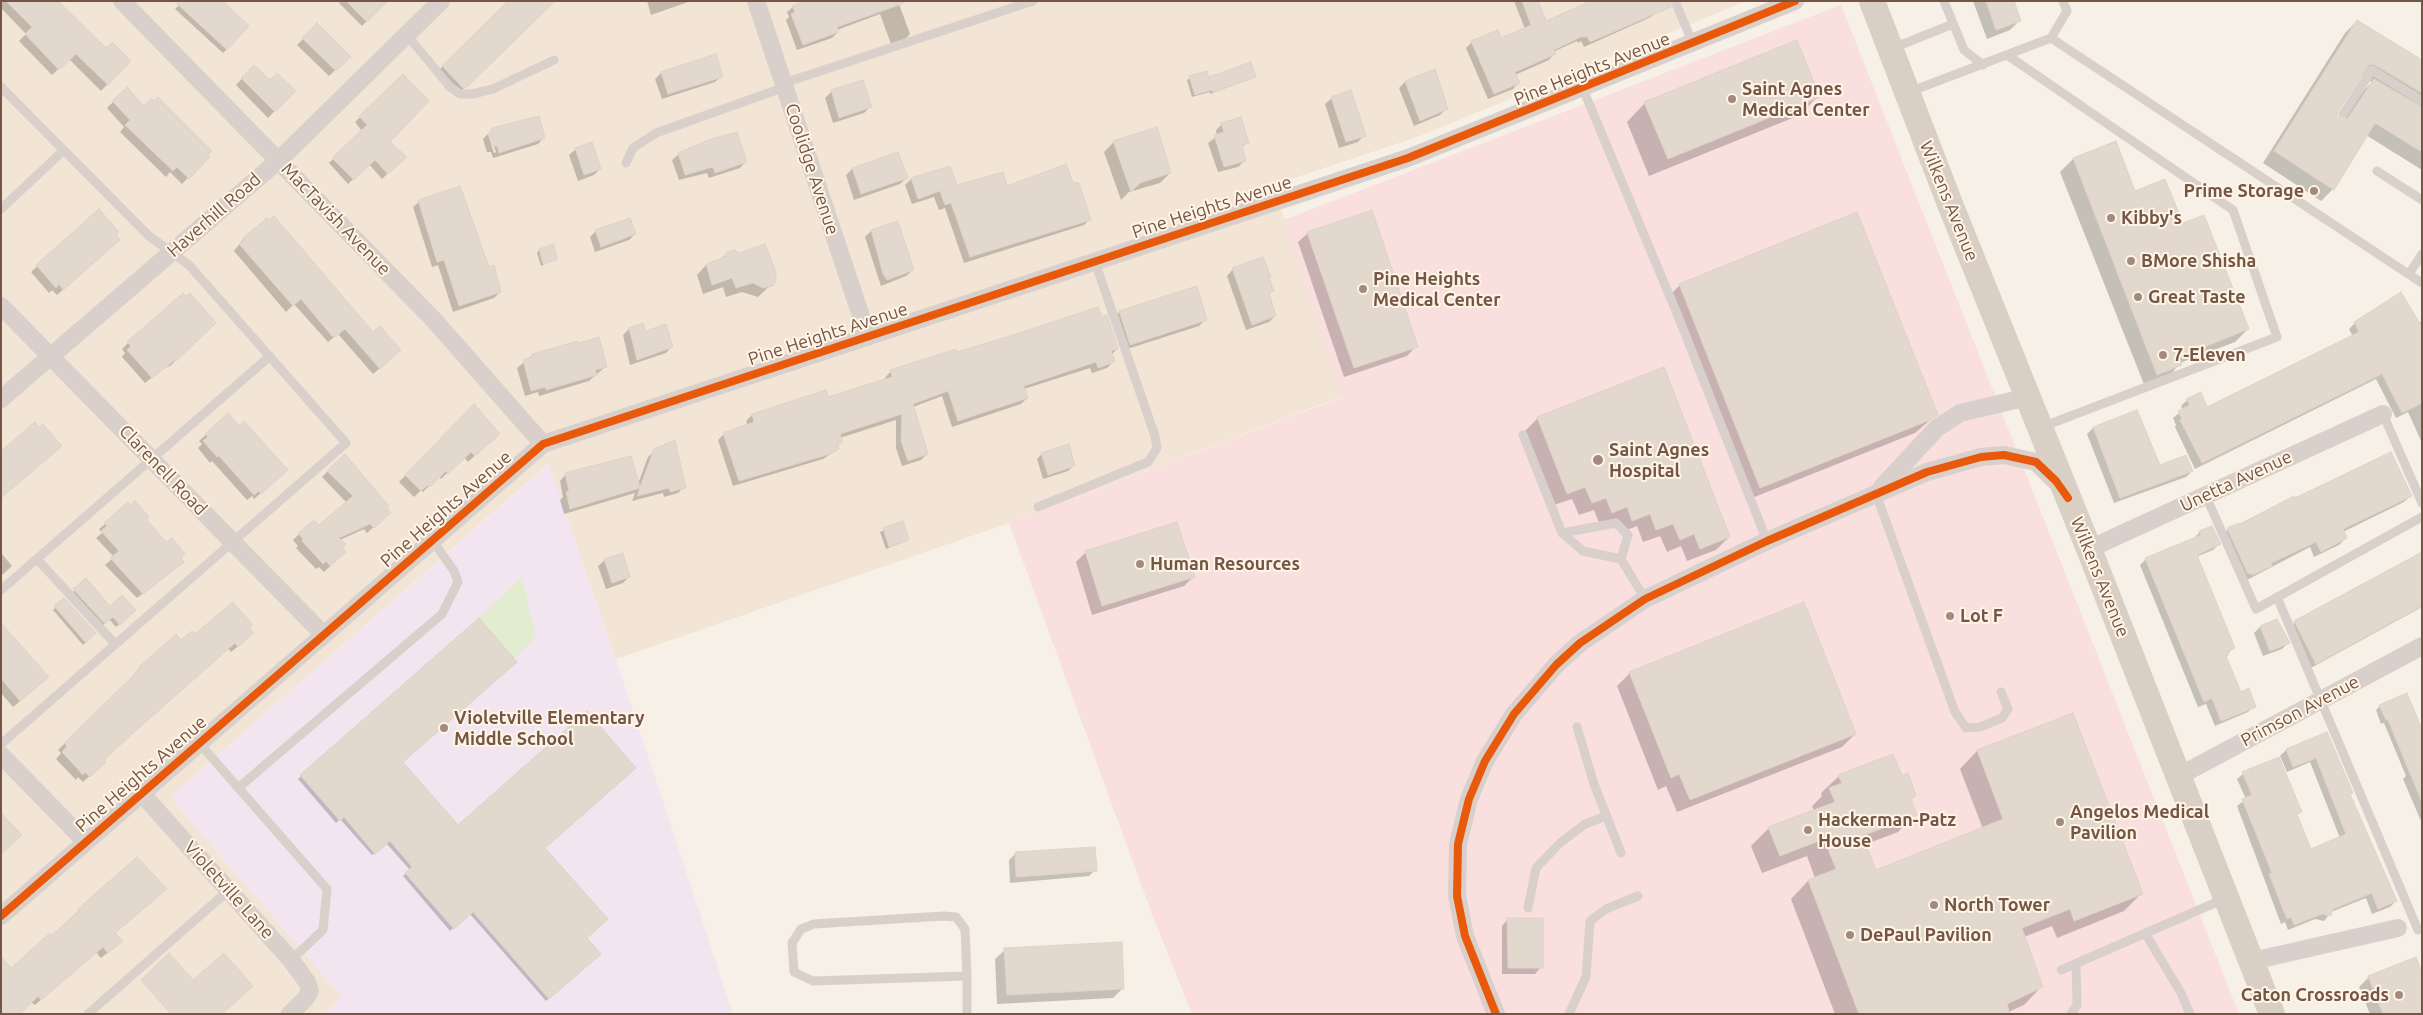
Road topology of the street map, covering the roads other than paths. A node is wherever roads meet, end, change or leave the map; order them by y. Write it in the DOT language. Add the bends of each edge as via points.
graph roads {
  1 [pos="122,1"];
  2 [pos="441,1"];
  3 [pos="756,1"];
  4 [pos="1033,1"];
  5 [pos="1675,1"];
  6 [pos="1795,1"];
  7 [pos="1872,1"];
  8 [pos="1944,1"];
  9 [pos="2063,1"];
  10 [pos="2074,1"];
  11 [pos="2067,11"];
  12 [pos="1953,24"];
  13 [pos="407,35"];
  14 [pos="2051,38"];
  15 [pos="1693,44"];
  16 [pos="1889,50"];
  17 [pos="2007,55"];
  18 [pos="554,60"];
  19 [pos="1983,65"];
  20 [pos="784,85"];
  21 [pos="1,87"];
  22 [pos="1583,89"];
  23 [pos="1907,93"];
  24 [pos="2422,101"];
  25 [pos="2343,114"];
  26 [pos="64,150"];
  27 [pos="279,160"];
  28 [pos="626,163"];
  29 [pos="2377,171"];
  30 [pos="2422,200"];
  31 [pos="1,208"];
  32 [pos="171,252"];
  33 [pos="2422,254"];
  34 [pos="1095,262"];
  35 [pos="2410,274"];
  36 [pos="2422,283"];
  37 [pos="1,306"];
  38 [pos="868,337"];
  39 [pos="50,356"];
  40 [pos="270,356"];
  41 [pos="2028,397"];
  42 [pos="1,399"];
  43 [pos="2383,414"];
  44 [pos="2040,428"];
  45 [pos="1523,435"];
  46 [pos="543,444"];
  47 [pos="152,459"];
  48 [pos="1876,494"];
  49 [pos="2205,494"];
  50 [pos="2068,498"];
  51 [pos="2422,503"];
  52 [pos="1038,507"];
  53 [pos="2422,517"];
  54 [pos="1562,533"];
  55 [pos="432,540"];
  56 [pos="1767,541"];
  57 [pos="232,542"];
  58 [pos="2089,549"];
  59 [pos="37,558"];
  60 [pos="1621,559"];
  61 [pos="1,590"];
  62 [pos="2277,597"];
  63 [pos="1645,600"];
  64 [pos="324,635"];
  65 [pos="115,644"];
  66 [pos="2422,646"];
  67 [pos="2001,692"];
  68 [pos="2322,700"];
  69 [pos="1577,727"];
  70 [pos="200,743"];
  71 [pos="1,744"];
  72 [pos="1,755"];
  73 [pos="2179,776"];
  74 [pos="238,788"];
  75 [pos="142,794"];
  76 [pos="1606,816"];
  77 [pos="86,842"];
  78 [pos="1621,853"];
  79 [pos="229,890"];
  80 [pos="1638,896"];
  81 [pos="2227,898"];
  82 [pos="1528,908"];
  83 [pos="1,916"];
  84 [pos="2398,928"];
  85 [pos="2420,930"];
  86 [pos="2145,933"];
  87 [pos="291,960"];
  88 [pos="2252,961"];
  89 [pos="2076,963"];
  90 [pos="2062,970"];
  91 [pos="966,976"];
  92 [pos="88,1014"];
  93 [pos="290,1014"];
  94 [pos="967,1014"];
  95 [pos="1496,1014"];
  96 [pos="1569,1014"];
  97 [pos="2071,1014"];
  98 [pos="2190,1014"];
  99 [pos="2272,1014"];
  1 -- 27 [label="street, MacTavish Avenue"];
  2 -- 13 [label="street, Haverhill Road"];
  3 -- 20 [label="street, Coolidge Avenue"];
  4 -- 20 [label="lane"];
  5 -- 15 [label="lane"];
  6 -- 15 [label="street, Pine Heights Avenue"];
  7 -- 16 [label="main road, Wilkens Avenue"];
  8 -- 12 [label="lane"];
  9 -- 11 [label="lane"];
  10 -- 11 [label="lane"];
  11 -- 14 [label="lane"];
  12 -- 16 [label="lane"];
  12 -- 19 [label="lane" via="1964,50"];
  13 -- 18 [label="lane" via="450,87 460,94 493,89"];
  13 -- 27 [label="street, Haverhill Road"];
  14 -- 17 [label="lane"];
  14 -- 35 [label="lane"];
  15 -- 22 [label="street, Pine Heights Avenue"];
  16 -- 23 [label="main road, Wilkens Avenue"];
  17 -- 19 [label="lane"];
  17 -- 44 [label="lane" via="2233,210 2277,337"];
  19 -- 23 [label="lane"];
  20 -- 28 [label="lane" via="656,133 633,148"];
  20 -- 38 [label="street, Coolidge Avenue"];
  21 -- 26 [label="lane"];
  22 -- 34 [label="street, Pine Heights Avenue" via="1408,158"];
  22 -- 56 [label="lane"];
  23 -- 41 [label="main road, Wilkens Avenue"];
  24 -- 25 [label="lane" via="2372,70"];
  26 -- 31 [label="lane"];
  26 -- 32 [label="lane" via="149,236"];
  27 -- 32 [label="street, Haverhill Road"];
  27 -- 46 [label="street, MacTavish Avenue" via="433,319"];
  29 -- 30 [label="lane"];
  32 -- 39 [label="street, Haverhill Road"];
  32 -- 40 [label="lane" via="189,265"];
  33 -- 35 [label="lane"];
  34 -- 38 [label="street, Pine Heights Avenue"];
  34 -- 52 [label="lane" via="1157,448 1148,462"];
  35 -- 36 [label="lane"];
  37 -- 39 [label="street, Clarenell Road"];
  38 -- 46 [label="street, Pine Heights Avenue"];
  39 -- 42 [label="street, Haverhill Road"];
  39 -- 47 [label="street, Clarenell Road"];
  40 -- 47 [label="lane"];
  40 -- 57 [label="lane" via="346,444"];
  41 -- 44 [label="main road, Wilkens Avenue"];
  41 -- 48 [label="street" via="1960,413 1937,428"];
  43 -- 49 [label="street, Unetta Avenue"];
  43 -- 51 [label="lane"];
  44 -- 50 [label="main road, Wilkens Avenue"];
  45 -- 54 [label="lane"];
  46 -- 55 [label="street, Pine Heights Avenue"];
  47 -- 57 [label="street, Clarenell Road"];
  47 -- 59 [label="lane"];
  48 -- 50 [label="street" via="1927,472 1981,457 2004,455 2036,462"];
  48 -- 56 [label="street"];
  48 -- 67 [label="lane" via="1955,712 1966,728 1980,727 2002,718 2008,709"];
  49 -- 58 [label="street, Unetta Avenue"];
  49 -- 62 [label="lane" via="2256,608"];
  50 -- 58 [label="main road, Wilkens Avenue"];
  53 -- 62 [label="lane"];
  54 -- 60 [label="lane" via="1584,551"];
  54 -- 60 [label="lane" via="1616,523 1628,535"];
  55 -- 64 [label="street, Pine Heights Avenue"];
  55 -- 74 [label="lane" via="458,582 442,614"];
  56 -- 63 [label="street"];
  57 -- 64 [label="street, Clarenell Road"];
  57 -- 65 [label="lane"];
  58 -- 73 [label="main road, Wilkens Avenue"];
  59 -- 61 [label="lane"];
  59 -- 65 [label="lane"];
  60 -- 63 [label="lane"];
  62 -- 68 [label="lane"];
  63 -- 95 [label="street" via="1580,643 1556,665 1514,714 1485,761 1469,799 1458,844 1457,896 1465,936"];
  64 -- 70 [label="street, Pine Heights Avenue"];
  65 -- 71 [label="lane"];
  66 -- 68 [label="street, Primson Avenue"];
  68 -- 73 [label="street, Primson Avenue"];
  68 -- 85 [label="lane"];
  69 -- 76 [label="lane"];
  70 -- 74 [label="lane"];
  70 -- 75 [label="street, Pine Heights Avenue"];
  72 -- 77 [label="street"];
  73 -- 81 [label="main road, Wilkens Avenue"];
  74 -- 87 [label="lane" via="327,889 323,930"];
  75 -- 77 [label="street, Pine Heights Avenue"];
  75 -- 79 [label="street, Violetville Lane"];
  76 -- 78 [label="lane"];
  76 -- 82 [label="lane" via="1585,824 1536,868"];
  77 -- 83 [label="street, Pine Heights Avenue"];
  79 -- 87 [label="street, Violetville Lane"];
  79 -- 92 [label="lane"];
  80 -- 96 [label="lane" via="1606,909 1590,921 1586,977"];
  81 -- 86 [label="lane"];
  81 -- 88 [label="main road, Wilkens Avenue"];
  84 -- 85 [label="lane"];
  84 -- 88 [label="street"];
  86 -- 89 [label="lane"];
  86 -- 98 [label="lane"];
  87 -- 93 [label="street, Violetville Lane" via="308,982 310,991"];
  88 -- 99 [label="main road, Wilkens Avenue"];
  89 -- 90 [label="lane"];
  89 -- 97 [label="lane" via="2077,1006"];
  91 -- 91 [label="lane" via="965,929 956,917 814,924 801,929 792,942 794,972 813,981"];
  91 -- 94 [label="lane"];
}
